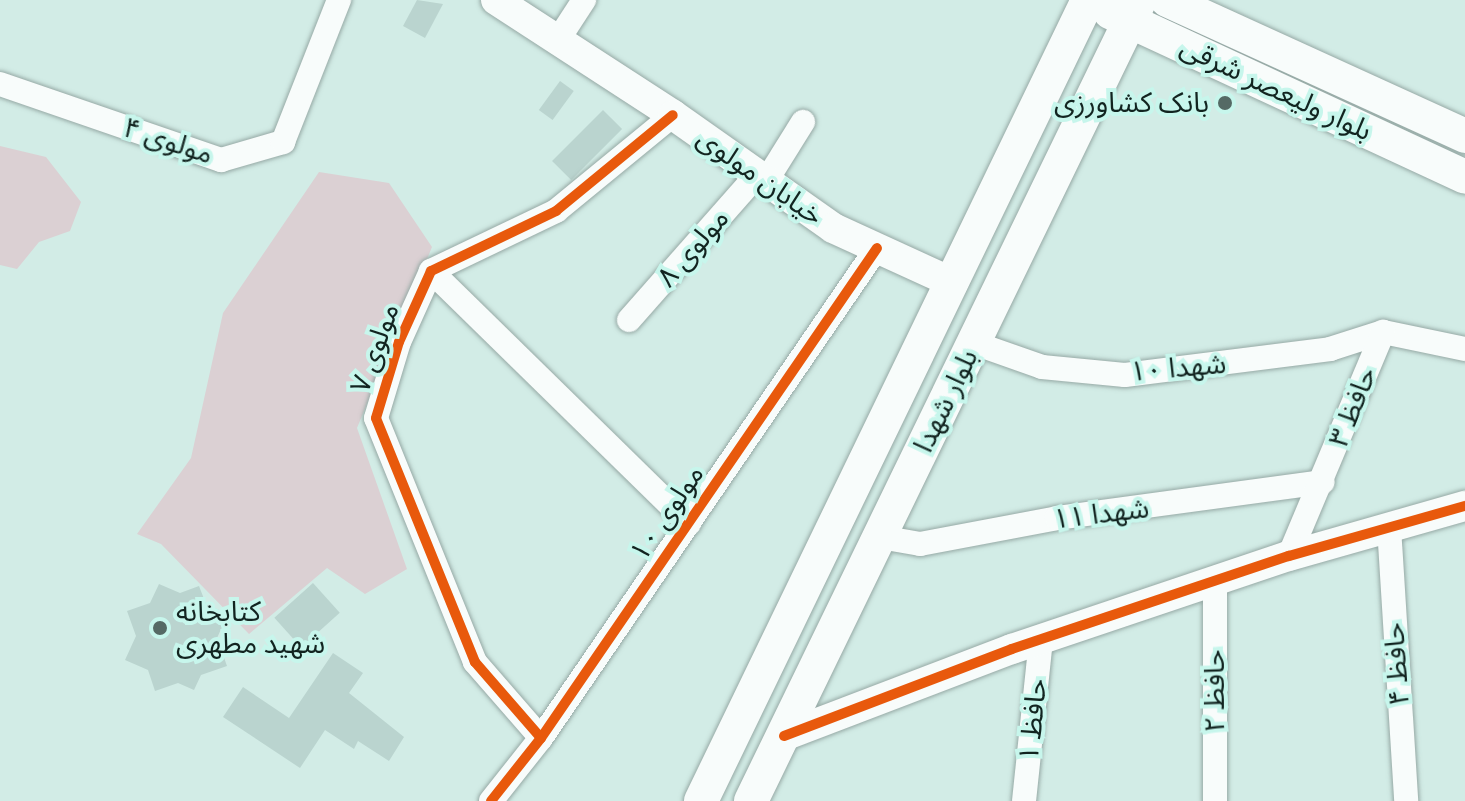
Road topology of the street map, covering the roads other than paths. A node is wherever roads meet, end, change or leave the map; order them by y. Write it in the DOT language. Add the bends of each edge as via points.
graph roads {
  1 [pos="339,0"];
  2 [pos="496,0"];
  3 [pos="584,0"];
  4 [pos="1087,0"];
  5 [pos="1167,0"];
  6 [pos="1136,11"];
  7 [pos="558,40"];
  8 [pos="0,84"];
  9 [pos="673,115"];
  10 [pos="803,122"];
  11 [pos="1465,136"];
  12 [pos="1465,177"];
  13 [pos="760,179"];
  14 [pos="877,248"];
  15 [pos="431,271"];
  16 [pos="953,283"];
  17 [pos="629,320"];
  18 [pos="1383,332"];
  19 [pos="974,343"];
  20 [pos="1465,349"];
  21 [pos="1323,482"];
  22 [pos="1465,506"];
  23 [pos="689,524"];
  24 [pos="1389,527"];
  25 [pos="880,537"];
  26 [pos="1289,556"];
  27 [pos="1215,581"];
  28 [pos="1041,639"];
  29 [pos="784,736"];
  30 [pos="541,738"];
  31 [pos="491,801"];
  32 [pos="701,801"];
  33 [pos="751,801"];
  34 [pos="1024,801"];
  35 [pos="1215,801"];
  36 [pos="1406,801"];
  1 -- 8 [label="street, مولوی ۴" via="283,142 221,160"];
  2 -- 7 [label="street, خیابان مولوی"];
  3 -- 7 [label="street"];
  4 -- 6 [label="main road, بلوار ولیعصر شرقی"];
  4 -- 16 [label="main road, بلوار شهدا"];
  5 -- 11 [label="main road, بلوار ولیعصر شرقی"];
  6 -- 12 [label="main road, بلوار ولیعصر شرقی"];
  6 -- 19 [label="main road, بلوار شهدا"];
  7 -- 9 [label="street, خیابان مولوی"];
  9 -- 13 [label="street, خیابان مولوی"];
  9 -- 15 [label="street" via="556,211"];
  10 -- 13 [label="street, مولوی ۸"];
  13 -- 14 [label="street, خیابان مولوی" via="833,228"];
  13 -- 17 [label="street, مولوی ۸"];
  14 -- 16 [label="street, خیابان مولوی"];
  14 -- 23 [label="street, مولوی ۱۰"];
  15 -- 23 [label="street"];
  15 -- 30 [label="street, مولوی ۷" via="399,342 376,418 475,662"];
  16 -- 32 [label="main road, بلوار شهدا"];
  18 -- 19 [label="street, شهدا ۱۰" via="1330,349 1125,375 1042,367"];
  18 -- 20 [label="street"];
  18 -- 21 [label="street, حافظ ۳"];
  19 -- 25 [label="main road, بلوار شهدا"];
  21 -- 25 [label="street, شهدا ۱۱" via="1057,518 920,544"];
  21 -- 26 [label="street, حافظ ۳"];
  22 -- 24 [label="street"];
  23 -- 30 [label="street, مولوی ۱۰"];
  24 -- 26 [label="street"];
  24 -- 36 [label="street, حافظ ۴"];
  25 -- 29 [label="main road, بلوار شهدا"];
  26 -- 27 [label="street"];
  27 -- 28 [label="street"];
  27 -- 35 [label="street, حافظ ۲"];
  28 -- 29 [label="street"];
  28 -- 34 [label="street, حافظ ۱"];
  29 -- 33 [label="main road, بلوار شهدا"];
  30 -- 31 [label="street, مولوی ۱۰"];
}
